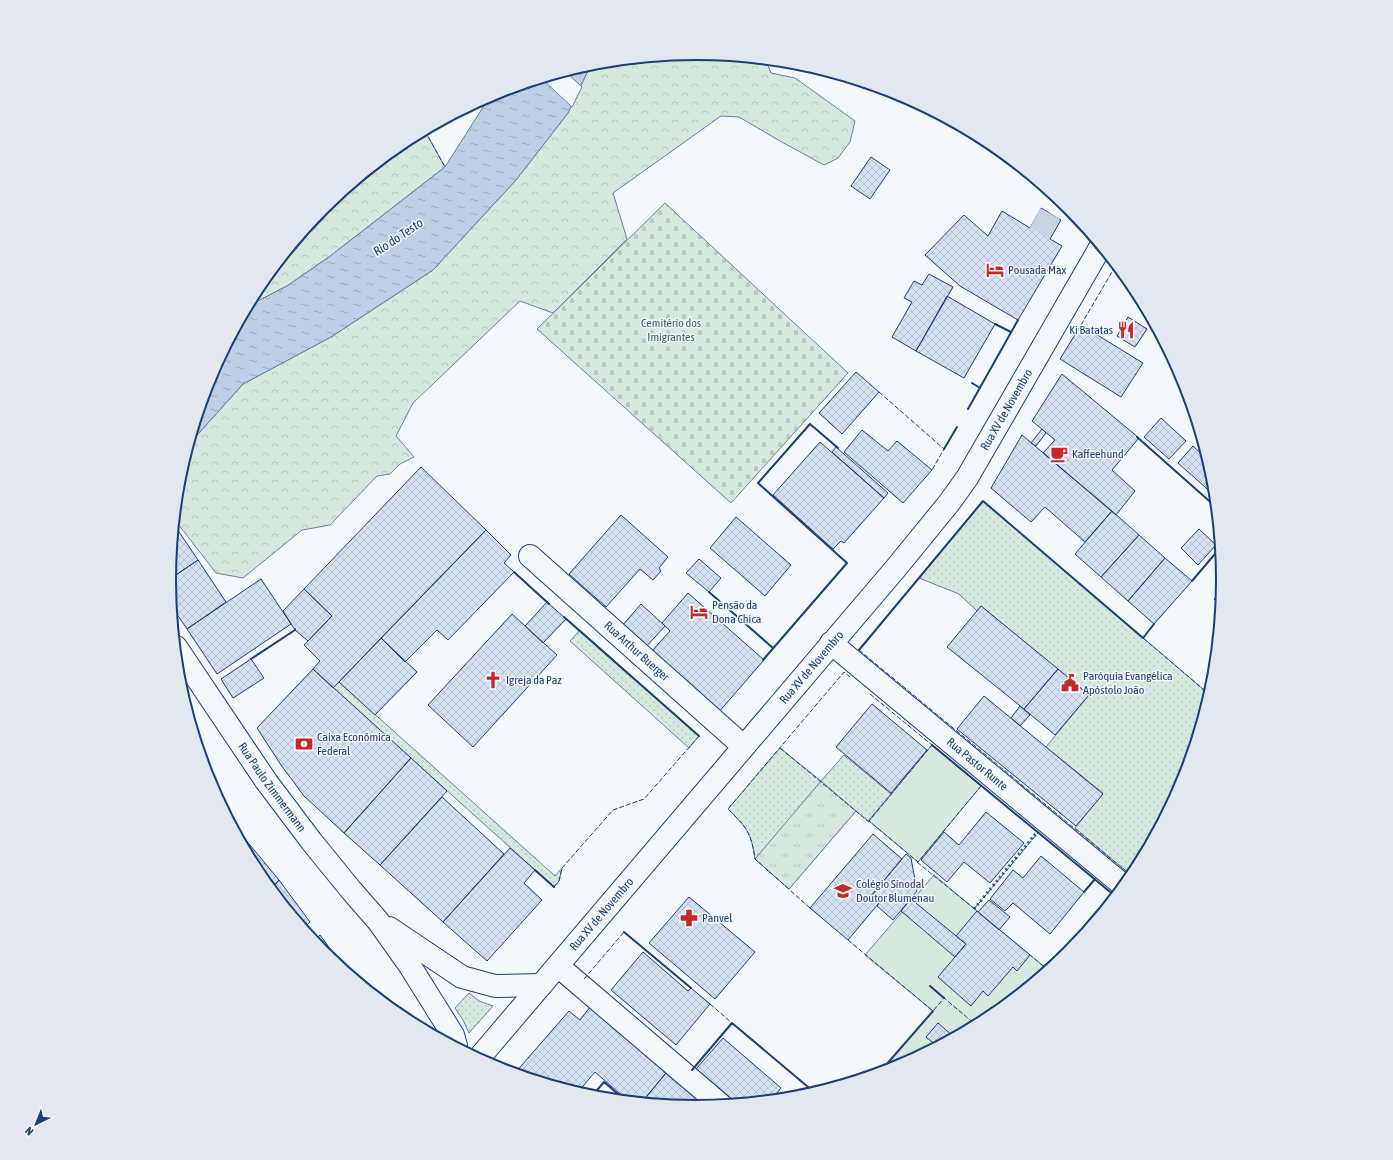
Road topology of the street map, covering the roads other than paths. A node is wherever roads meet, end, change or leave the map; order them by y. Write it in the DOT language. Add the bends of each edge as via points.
graph roads {
  1 [pos="1098,250"];
  2 [pos="530,556"];
  3 [pos="831,643"];
  4 [pos="182,656"];
  5 [pos="743,746"];
  6 [pos="1120,882"];
  7 [pos="378,921"];
  8 [pos="558,966"];
  9 [pos="541,986"];
  10 [pos="454,1039"];
  11 [pos="483,1053"];
  12 [pos="716,1099"];
  1 -- 3 [label="main road, Rua XV de Novembro" via="950,503"];
  2 -- 5 [label="main road, Rua Arthur Buerger"];
  3 -- 5 [label="main road, Rua XV de Novembro"];
  3 -- 6 [label="main road, Rua Pastor Runte"];
  4 -- 7 [label="main road, Rua Paulo Zimmermann" via="266,780 312,842"];
  5 -- 8 [label="main road, Rua XV de Novembro"];
  7 -- 9 [label="main road, Rua Paulo Zimmermann" via="462,977 495,986"];
  7 -- 10 [label="main road, Rua Paulo Zimmermann" via="410,966"];
  8 -- 9 [label="main road, Rua XV de Novembro"];
  8 -- 12 [label="main road"];
  9 -- 11 [label="main road, Rua XV de Novembro"];
}
